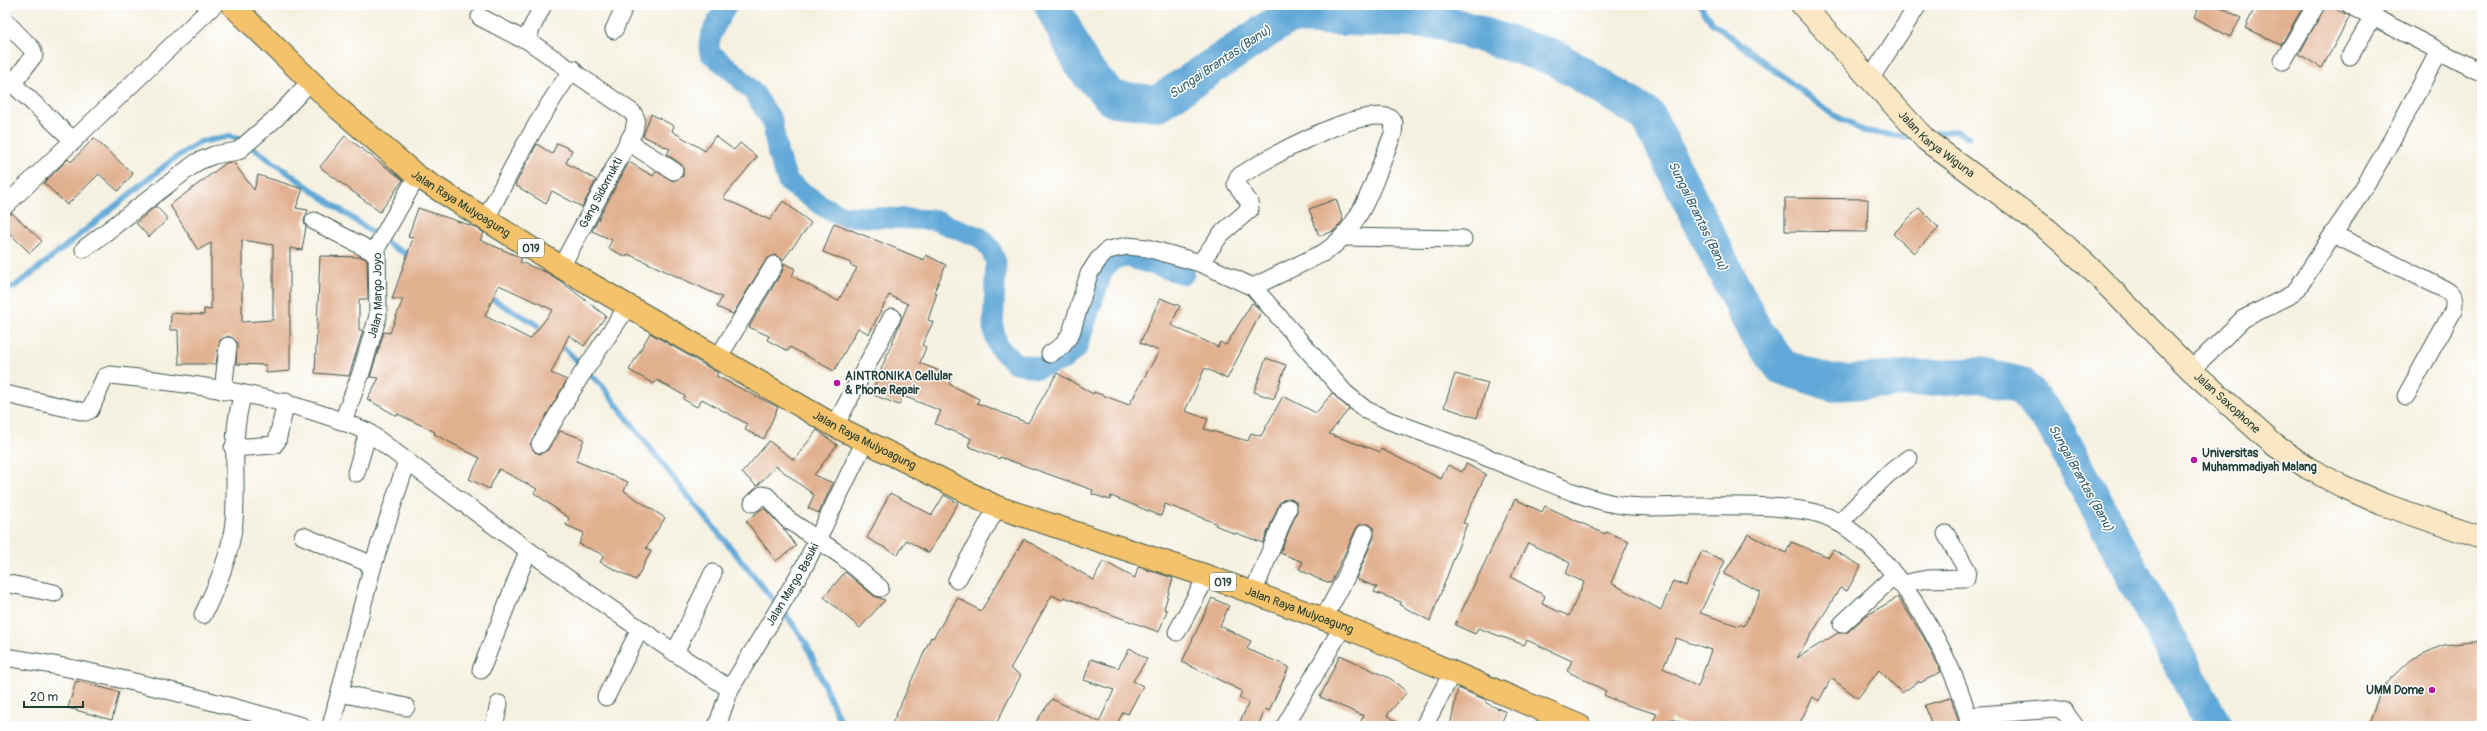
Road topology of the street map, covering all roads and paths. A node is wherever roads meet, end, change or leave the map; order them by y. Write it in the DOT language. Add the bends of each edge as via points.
graph roads {
  1 [pos="214,5"];
  2 [pos="543,5"];
  3 [pos="625,5"];
  4 [pos="1802,5"];
  5 [pos="1918,5"];
  6 [pos="2316,5"];
  7 [pos="2350,5"];
  8 [pos="237,7"];
  9 [pos="480,17"];
  10 [pos="2373,17"];
  11 [pos="5,21"];
  12 [pos="614,30"];
  13 [pos="524,38"];
  14 [pos="2438,51"];
  15 [pos="2350,56"];
  16 [pos="2283,62"];
  17 [pos="573,69"];
  18 [pos="2482,73"];
  19 [pos="1870,79"];
  20 [pos="310,82"];
  21 [pos="74,141"];
  22 [pos="628,142"];
  23 [pos="674,171"];
  24 [pos="417,176"];
  25 [pos="5,206"];
  26 [pos="486,219"];
  27 [pos="314,221"];
  28 [pos="2333,234"];
  29 [pos="1342,237"];
  30 [pos="1463,239"];
  31 [pos="379,244"];
  32 [pos="84,249"];
  33 [pos="1200,263"];
  34 [pos="774,265"];
  35 [pos="2087,265"];
  36 [pos="561,266"];
  37 [pos="1253,287"];
  38 [pos="628,306"];
  39 [pos="892,317"];
  40 [pos="228,346"];
  41 [pos="1050,354"];
  42 [pos="718,358"];
  43 [pos="2191,370"];
  44 [pos="223,391"];
  45 [pos="5,394"];
  46 [pos="242,394"];
  47 [pos="2406,396"];
  48 [pos="286,402"];
  49 [pos="343,420"];
  50 [pos="835,426"];
  51 [pos="368,432"];
  52 [pos="865,442"];
  53 [pos="540,444"];
  54 [pos="233,448"];
  55 [pos="1910,458"];
  56 [pos="408,461"];
  57 [pos="356,473"];
  58 [pos="753,503"];
  59 [pos="997,507"];
  60 [pos="1288,508"];
  61 [pos="1839,523"];
  62 [pos="1365,532"];
  63 [pos="1946,534"];
  64 [pos="303,536"];
  65 [pos="2482,538"];
  66 [pos="818,540"];
  67 [pos="528,550"];
  68 [pos="373,565"];
  69 [pos="713,573"];
  70 [pos="1207,576"];
  71 [pos="957,580"];
  72 [pos="1897,580"];
  73 [pos="5,583"];
  74 [pos="880,588"];
  75 [pos="1253,593"];
  76 [pos="54,594"];
  77 [pos="203,615"];
  78 [pos="1334,622"];
  79 [pos="1842,624"];
  80 [pos="640,630"];
  81 [pos="1177,632"];
  82 [pos="675,653"];
  83 [pos="5,657"];
  84 [pos="481,670"];
  85 [pos="1453,671"];
  86 [pos="730,689"];
  87 [pos="340,693"];
  88 [pos="606,697"];
  89 [pos="499,704"];
  90 [pos="406,707"];
  91 [pos="1969,721"];
  92 [pos="1568,723"];
  93 [pos="302,726"];
  94 [pos="331,726"];
  95 [pos="494,726"];
  96 [pos="717,726"];
  97 [pos="1285,726"];
  98 [pos="1424,726"];
  99 [pos="2075,726"];
  1 -- 21 [label="street"];
  2 -- 13 [label="street"];
  3 -- 12 [label="street"];
  4 -- 19 [label="main road, Jalan Karya Wiguna"];
  5 -- 19 [label="street"];
  6 -- 16 [label="street"];
  7 -- 10 [label="street"];
  8 -- 20 [label="main road, Jalan Raya Mulyoagung / 019"];
  9 -- 13 [label="street"];
  10 -- 14 [label="street"];
  10 -- 15 [label="street"];
  11 -- 21 [label="street" via="34,53 14,85"];
  13 -- 17 [label="street"];
  14 -- 18 [label="street"];
  14 -- 28 [label="street" via="2402,123 2355,203"];
  17 -- 22 [label="street, Gang Sidomukti" via="633,113 636,126"];
  17 -- 26 [label="street" via="532,132"];
  19 -- 35 [label="main road, Jalan Karya Wiguna" via="1920,134 1957,165 2003,195 2047,229"];
  20 -- 24 [label="main road, Jalan Raya Mulyoagung / 019"];
  20 -- 32 [label="street" via="263,131 238,151 214,155 198,162"];
  21 -- 25 [label="street"];
  22 -- 23 [label="street"];
  22 -- 36 [label="street, Gang Sidomukti"];
  24 -- 26 [label="main road, Jalan Raya Mulyoagung / 019"];
  24 -- 31 [label="street"];
  26 -- 36 [label="main road, Jalan Raya Mulyoagung / 019"];
  27 -- 31 [label="street"];
  28 -- 43 [label="street" via="2294,292 2243,319"];
  28 -- 47 [label="street" via="2442,288 2453,296 2453,311"];
  29 -- 30 [label="street"];
  29 -- 33 [label="street" via="1359,213 1393,134 1394,123 1390,118 1372,116 1343,124 1261,162 1238,177 1236,184 1249,202 1250,209 1221,234"];
  29 -- 37 [label="street" via="1323,253"];
  31 -- 49 [label="street, Jalan Margo Joyo" via="375,330"];
  33 -- 37 [label="street"];
  33 -- 41 [label="street" via="1147,248 1127,246 1108,250 1089,274 1071,333 1063,346"];
  34 -- 42 [label="street"];
  35 -- 43 [label="main road, Jalan Saxophone"];
  36 -- 38 [label="main road, Jalan Raya Mulyoagung / 019"];
  37 -- 61 [label="street" via="1345,393 1366,410 1390,421 1570,491 1615,504 1767,508 1812,512"];
  38 -- 42 [label="main road, Jalan Raya Mulyoagung / 019"];
  38 -- 53 [label="street" via="580,377"];
  39 -- 50 [label="street"];
  40 -- 44 [label="street"];
  42 -- 50 [label="main road, Jalan Raya Mulyoagung / 019"];
  43 -- 65 [label="main road, Jalan Saxophone" via="2273,444 2308,468 2382,504"];
  44 -- 45 [label="street" via="110,375 105,377 90,410 85,412"];
  44 -- 46 [label="street"];
  46 -- 48 [label="street"];
  46 -- 54 [label="street"];
  48 -- 49 [label="street"];
  48 -- 54 [label="street" via="274,445"];
  49 -- 51 [label="street"];
  50 -- 52 [label="main road, Jalan Raya Mulyoagung / 019"];
  51 -- 56 [label="street"];
  51 -- 57 [label="street"];
  52 -- 59 [label="main road, Jalan Raya Mulyoagung / 019"];
  52 -- 66 [label="street, Jalan Margo Basuki"];
  54 -- 77 [label="street" via="234,521 229,552 220,580"];
  55 -- 61 [label="street" via="1887,475"];
  56 -- 67 [label="street"];
  56 -- 68 [label="street"];
  58 -- 66 [label="street" via="762,495 767,496 787,519"];
  59 -- 70 [label="main road, Jalan Raya Mulyoagung / 019"];
  59 -- 71 [label="street"];
  60 -- 75 [label="street"];
  61 -- 72 [label="street" via="1871,548"];
  62 -- 78 [label="street" via="1345,579"];
  63 -- 72 [label="street" via="1967,570 1966,578"];
  64 -- 68 [label="street"];
  66 -- 74 [label="street"];
  66 -- 86 [label="street, Jalan Margo Basuki"];
  67 -- 80 [label="street"];
  67 -- 84 [label="street"];
  68 -- 87 [label="street"];
  69 -- 82 [label="street"];
  70 -- 75 [label="main road, Jalan Raya Mulyoagung / 019"];
  70 -- 81 [label="street"];
  72 -- 79 [label="street" via="1874,593"];
  72 -- 91 [label="street" via="1945,654 1958,681"];
  73 -- 76 [label="street"];
  75 -- 78 [label="main road, Jalan Raya Mulyoagung / 019"];
  78 -- 85 [label="main road, Jalan Raya Mulyoagung / 019"];
  78 -- 97 [label="street"];
  80 -- 82 [label="street"];
  80 -- 88 [label="street"];
  82 -- 86 [label="street"];
  83 -- 93 [label="street" via="66,666 124,679"];
  85 -- 92 [label="main road, Jalan Raya Mulyoagung / 019"];
  85 -- 98 [label="street"];
  86 -- 96 [label="street, Jalan Margo Basuki"];
  87 -- 90 [label="street"];
  87 -- 94 [label="street"];
  89 -- 95 [label="street"];
  91 -- 99 [label="street" via="2054,709 2064,711"];
}
